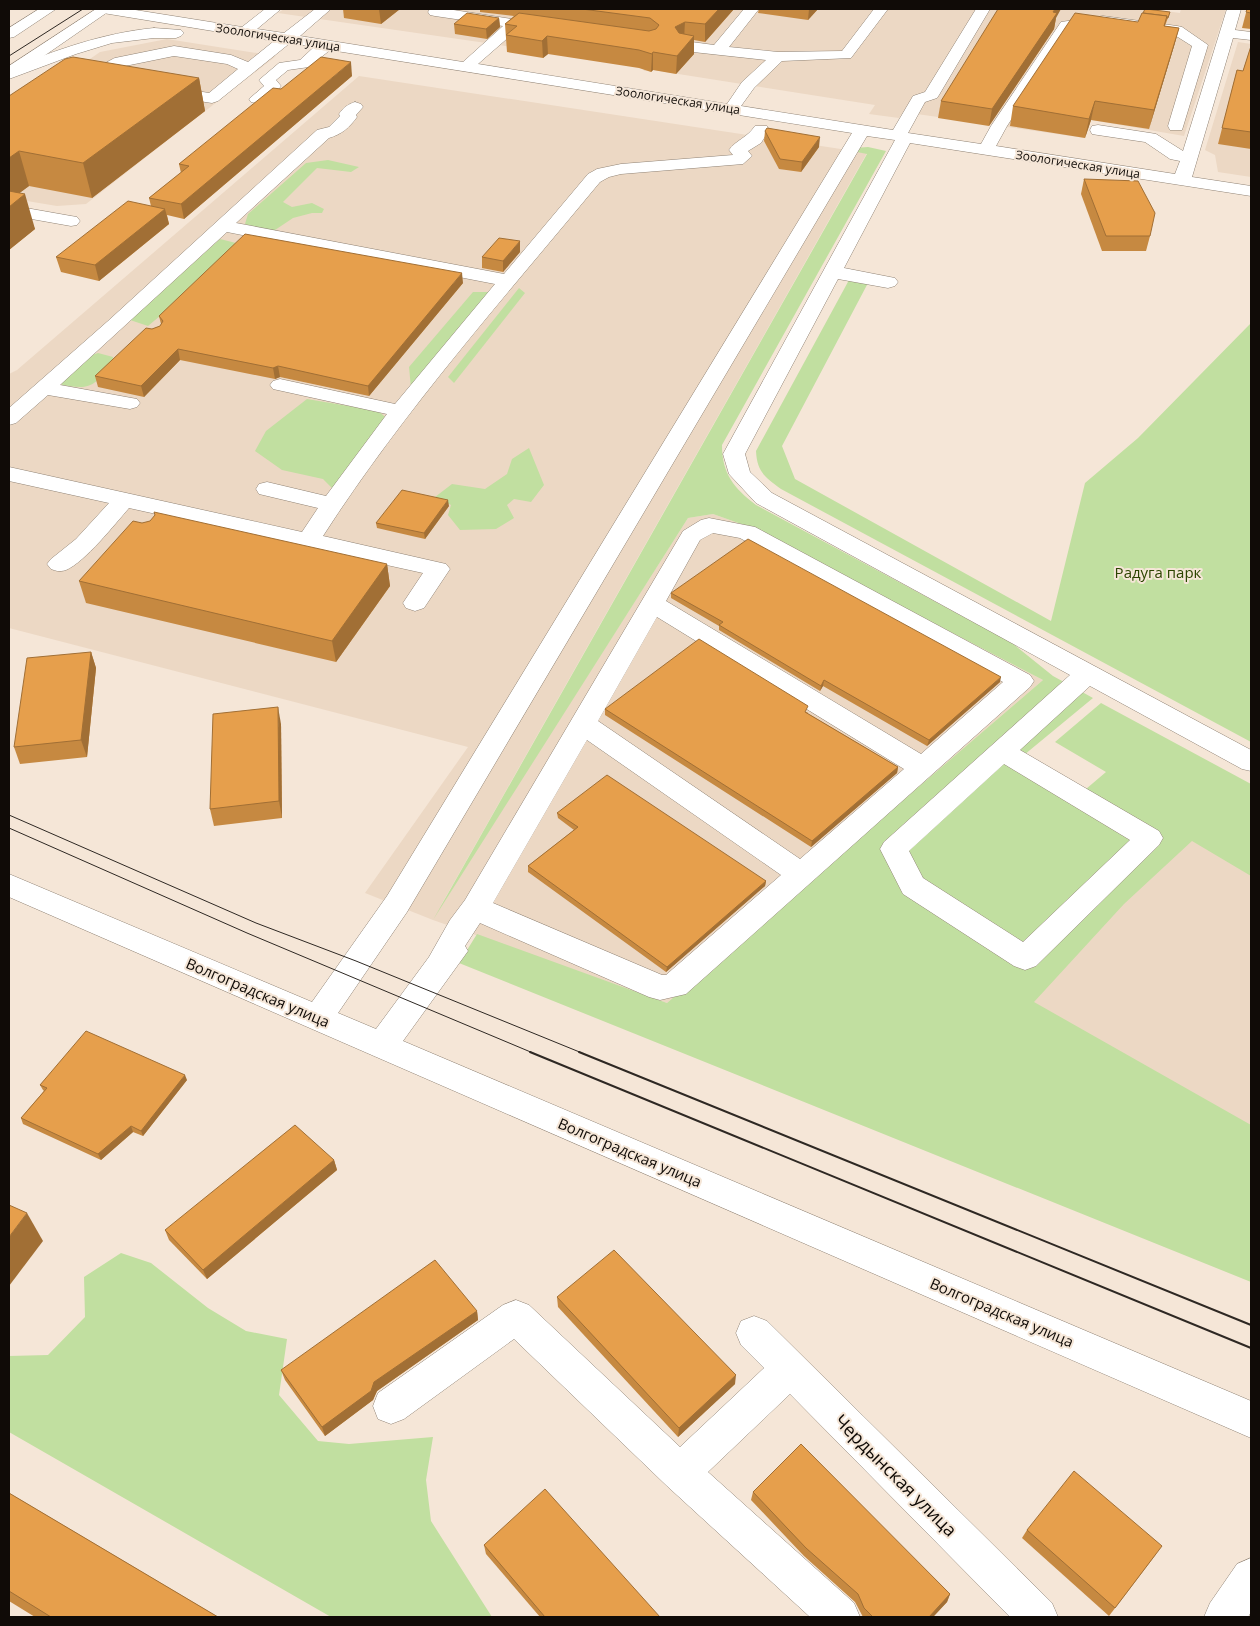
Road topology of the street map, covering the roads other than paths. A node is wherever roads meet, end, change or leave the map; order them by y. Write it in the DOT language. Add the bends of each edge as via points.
graph roads {
  1 [pos="50,9"];
  2 [pos="104,9"];
  3 [pos="188,9"];
  4 [pos="324,9"];
  5 [pos="440,9"];
  6 [pos="752,9"];
  7 [pos="881,9"];
  8 [pos="983,9"];
  9 [pos="1234,9"];
  10 [pos="267,20"];
  11 [pos="306,22"];
  12 [pos="516,24"];
  13 [pos="563,30"];
  14 [pos="1227,33"];
  15 [pos="9,34"];
  16 [pos="1251,36"];
  17 [pos="287,38"];
  18 [pos="326,44"];
  19 [pos="684,46"];
  20 [pos="718,50"];
  21 [pos="778,57"];
  22 [pos="467,66"];
  23 [pos="250,69"];
  24 [pos="9,74"];
  25 [pos="92,79"];
  26 [pos="111,82"];
  27 [pos="70,86"];
  28 [pos="148,88"];
  29 [pos="257,99"];
  30 [pos="712,106"];
  31 [pos="355,107"];
  32 [pos="731,109"];
  33 [pos="700,122"];
  34 [pos="1176,126"];
  35 [pos="862,130"];
  36 [pos="1098,130"];
  37 [pos="795,135"];
  38 [pos="901,137"];
  39 [pos="986,150"];
  40 [pos="1190,157"];
  41 [pos="1182,181"];
  42 [pos="1251,191"];
  43 [pos="9,193"];
  44 [pos="59,202"];
  45 [pos="9,210"];
  46 [pos="72,222"];
  47 [pos="223,226"];
  48 [pos="832,272"];
  49 [pos="508,281"];
  50 [pos="888,282"];
  51 [pos="280,385"];
  52 [pos="44,388"];
  53 [pos="130,403"];
  54 [pos="400,411"];
  55 [pos="9,419"];
  56 [pos="9,474"];
  57 [pos="267,490"];
  58 [pos="124,500"];
  59 [pos="332,504"];
  60 [pos="101,526"];
  61 [pos="128,532"];
  62 [pos="308,541"];
  63 [pos="59,564"];
  64 [pos="415,603"];
  65 [pos="653,604"];
  66 [pos="1087,674"];
  67 [pos="584,724"];
  68 [pos="1002,751"];
  69 [pos="1251,762"];
  70 [pos="923,768"];
  71 [pos="801,874"];
  72 [pos="9,885"];
  73 [pos="475,908"];
  74 [pos="318,1018"];
  75 [pos="382,1045"];
  76 [pos="754,1333"];
  77 [pos="791,1368"];
  78 [pos="390,1406"];
  79 [pos="1251,1420"];
  80 [pos="680,1473"];
  81 [pos="1251,1578"];
  82 [pos="840,1617"];
  83 [pos="1038,1617"];
  84 [pos="1224,1617"];
  1 -- 15 [label="street"];
  2 -- 10 [label="street, Зоологическая улица"];
  2 -- 24 [label="street"];
  3 -- 10 [label="street" via="198,14"];
  4 -- 11 [label="street"];
  5 -- 12 [label="street" via="435,12"];
  6 -- 20 [label="street"];
  7 -- 21 [label="street" via="846,55"];
  8 -- 38 [label="street" via="931,95 919,99"];
  9 -- 14 [label="street"];
  10 -- 11 [label="street"];
  10 -- 17 [label="street, Зоологическая улица"];
  11 -- 17 [label="street"];
  12 -- 13 [label="street"];
  12 -- 22 [label="street"];
  14 -- 16 [label="street"];
  14 -- 40 [label="street"];
  17 -- 18 [label="street, Зоологическая улица"];
  17 -- 23 [label="street"];
  17 -- 24 [label="street" via="267,40 171,33 121,36 74,48"];
  18 -- 22 [label="street, Зоологическая улица"];
  18 -- 29 [label="street" via="304,64 284,66 267,80 273,86"];
  19 -- 20 [label="street"];
  20 -- 21 [label="street"];
  21 -- 32 [label="street" via="748,85"];
  22 -- 30 [label="street, Зоологическая улица"];
  23 -- 25 [label="street" via="231,60 174,51 115,63"];
  23 -- 28 [label="street" via="212,98"];
  25 -- 26 [label="street"];
  25 -- 27 [label="street"];
  30 -- 32 [label="street, Зоологическая улица"];
  30 -- 33 [label="street"];
  31 -- 47 [label="street" via="335,131 323,134"];
  32 -- 35 [label="street, Зоологическая улица"];
  34 -- 39 [label="street" via="1200,45 1177,30 1103,20 1066,26"];
  35 -- 38 [label="street, Зоологическая улица"];
  35 -- 74 [label="street" via="396,904"];
  36 -- 40 [label="street" via="1150,138 1176,156"];
  37 -- 49 [label="street" via="752,129 755,139 737,150 744,156 737,160 621,170 594,178"];
  38 -- 39 [label="street, Зоологическая улица"];
  38 -- 48 [label="street"];
  39 -- 41 [label="street, Зоологическая улица"];
  40 -- 41 [label="street"];
  41 -- 42 [label="street, Зоологическая улица"];
  43 -- 44 [label="street"];
  45 -- 46 [label="street"];
  47 -- 49 [label="street"];
  47 -- 52 [label="street" via="125,327"];
  48 -- 50 [label="street"];
  48 -- 66 [label="street" via="734,454 740,474 764,498"];
  49 -- 54 [label="street"];
  51 -- 54 [label="street"];
  52 -- 53 [label="street"];
  52 -- 55 [label="street"];
  54 -- 59 [label="street"];
  56 -- 58 [label="street"];
  57 -- 59 [label="street"];
  58 -- 60 [label="street"];
  58 -- 62 [label="street"];
  59 -- 62 [label="street"];
  60 -- 61 [label="street"];
  60 -- 63 [label="street"];
  62 -- 64 [label="street" via="438,569"];
  65 -- 67 [label="street"];
  65 -- 70 [label="street"];
  65 -- 70 [label="street" via="691,536 709,525 747,532 1021,681"];
  66 -- 68 [label="street"];
  66 -- 69 [label="street"];
  67 -- 71 [label="street"];
  67 -- 73 [label="street"];
  68 -- 68 [label="street" via="894,849 913,886 1025,958 1149,838"];
  70 -- 71 [label="street"];
  71 -- 73 [label="street" via="675,985 660,988"];
  72 -- 74 [label="street, Волгоградская улица"];
  73 -- 75 [label="street" via="471,932 440,965"];
  74 -- 75 [label="street, Волгоградская улица"];
  75 -- 79 [label="street, Волгоградская улица"];
  76 -- 77 [label="street, Чердынская улица"];
  77 -- 80 [label="street"];
  77 -- 83 [label="street, Чердынская улица"];
  78 -- 80 [label="street" via="516,1317"];
  80 -- 82 [label="street"];
  81 -- 84 [label="street"];
}
